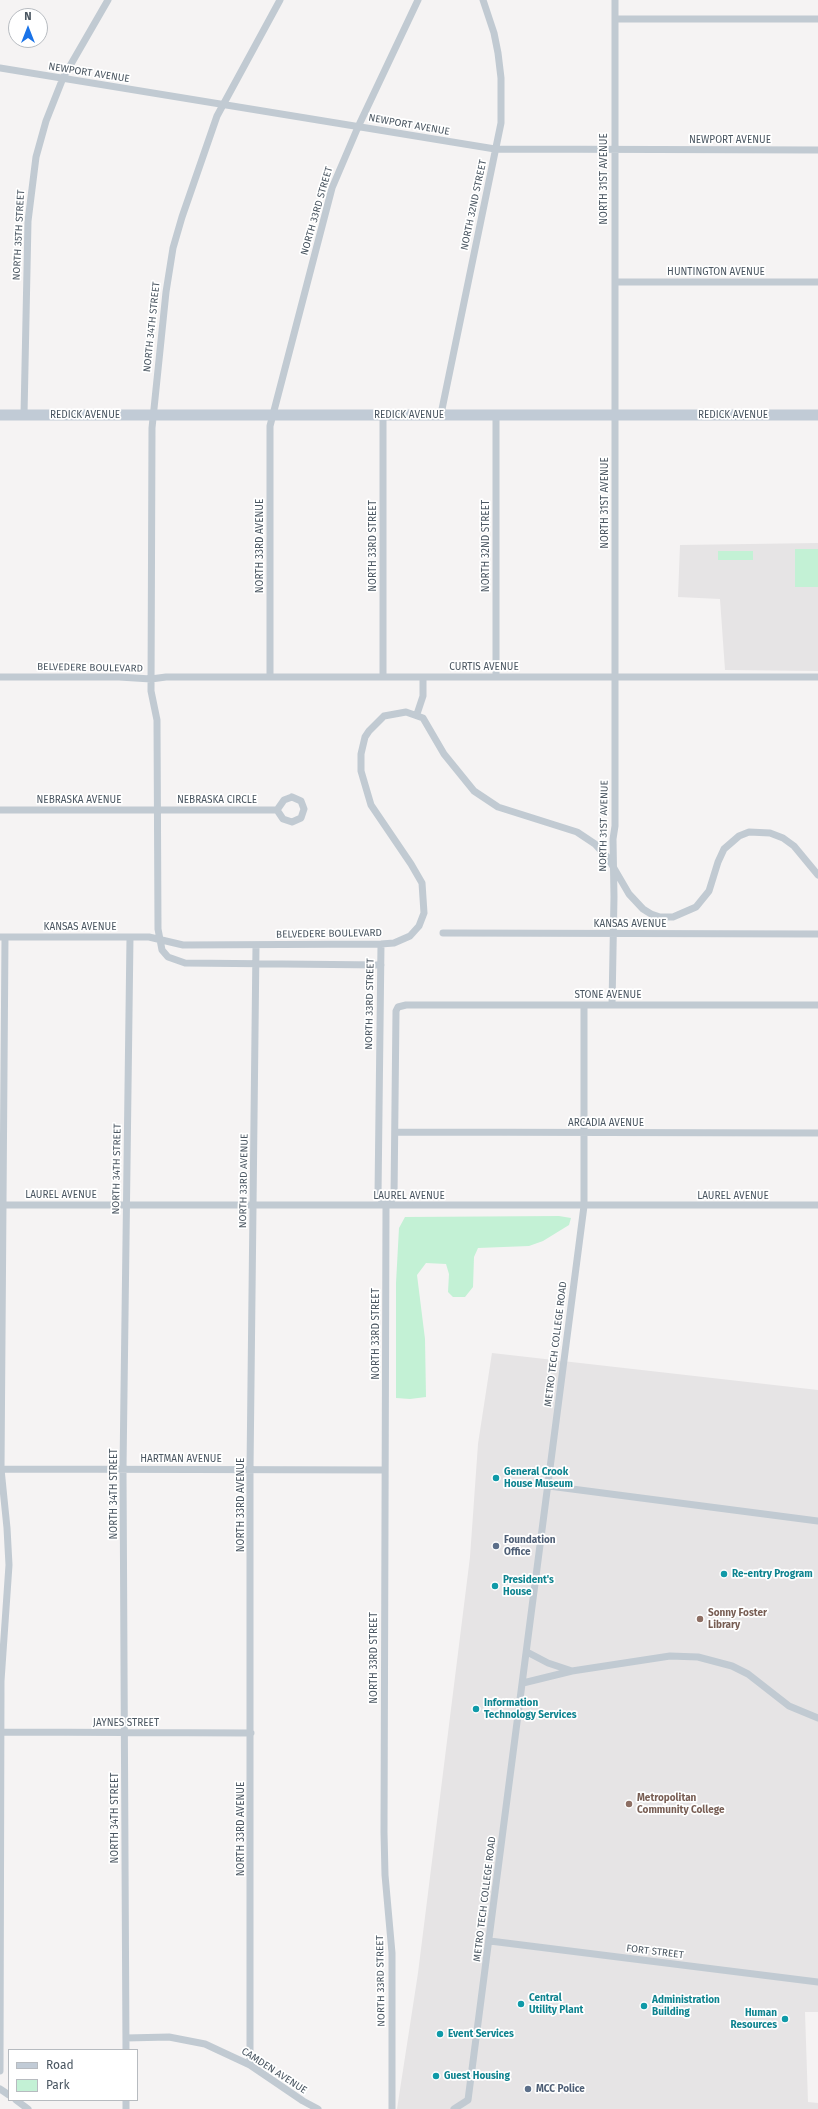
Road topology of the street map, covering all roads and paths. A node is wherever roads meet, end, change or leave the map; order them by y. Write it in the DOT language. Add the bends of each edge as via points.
graph roads {
  1 [pos="108,0"];
  2 [pos="280,0"];
  3 [pos="418,0"];
  4 [pos="482,0"];
  5 [pos="615,0"];
  6 [pos="615,19"];
  7 [pos="818,19"];
  8 [pos="0,68"];
  9 [pos="63,78"];
  10 [pos="224,105"];
  11 [pos="358,127"];
  12 [pos="495,149"];
  13 [pos="614,150"];
  14 [pos="818,150"];
  15 [pos="615,282"];
  16 [pos="818,282"];
  17 [pos="441,414"];
  18 [pos="496,414"];
  19 [pos="615,414"];
  20 [pos="0,415"];
  21 [pos="24,415"];
  22 [pos="153,415"];
  23 [pos="273,415"];
  24 [pos="383,415"];
  25 [pos="818,415"];
  26 [pos="0,677"];
  27 [pos="270,677"];
  28 [pos="383,677"];
  29 [pos="423,677"];
  30 [pos="496,677"];
  31 [pos="614,677"];
  32 [pos="818,677"];
  33 [pos="151,679"];
  34 [pos="417,714"];
  35 [pos="0,810"];
  36 [pos="157,810"];
  37 [pos="277,810"];
  38 [pos="613,868"];
  39 [pos="818,875"];
  40 [pos="442,933"];
  41 [pos="612,934"];
  42 [pos="818,934"];
  43 [pos="3,937"];
  44 [pos="130,937"];
  45 [pos="160,939"];
  46 [pos="381,944"];
  47 [pos="256,945"];
  48 [pos="256,965"];
  49 [pos="381,965"];
  50 [pos="818,1004"];
  51 [pos="584,1005"];
  52 [pos="612,1005"];
  53 [pos="398,1007"];
  54 [pos="395,1132"];
  55 [pos="584,1133"];
  56 [pos="818,1133"];
  57 [pos="1,1205"];
  58 [pos="127,1205"];
  59 [pos="818,1205"];
  60 [pos="254,1206"];
  61 [pos="386,1206"];
  62 [pos="584,1206"];
  63 [pos="123,1468"];
  64 [pos="0,1469"];
  65 [pos="250,1469"];
  66 [pos="385,1470"];
  67 [pos="549,1486"];
  68 [pos="818,1521"];
  69 [pos="527,1652"];
  70 [pos="572,1671"];
  71 [pos="523,1683"];
  72 [pos="818,1718"];
  73 [pos="0,1732"];
  74 [pos="124,1733"];
  75 [pos="251,1733"];
  76 [pos="490,1941"];
  77 [pos="818,1982"];
  78 [pos="0,1992"];
  79 [pos="126,2038"];
  80 [pos="126,2049"];
  81 [pos="250,2065"];
  82 [pos="0,2071"];
  83 [pos="17,2101"];
  84 [pos="466,2106"];
  85 [pos="28,2109"];
  86 [pos="318,2109"];
  87 [pos="392,2109"];
  88 [pos="454,2109"];
  1 -- 9 [label="street, NORTH 35TH STREET"];
  2 -- 10 [label="street, NORTH 34TH STREET"];
  3 -- 11 [label="street, NORTH 33RD STREET"];
  4 -- 12 [label="street, NORTH 32ND STREET" via="494,33 501,78 500,123"];
  5 -- 6 [label="street, NORTH 31ST AVENUE"];
  6 -- 7 [label="street"];
  6 -- 13 [label="street, NORTH 31ST AVENUE"];
  8 -- 9 [label="street, NEWPORT AVENUE"];
  9 -- 10 [label="street, NEWPORT AVENUE"];
  9 -- 21 [label="street, NORTH 35TH STREET" via="46,121 36,157 29,199"];
  10 -- 11 [label="street, NEWPORT AVENUE"];
  10 -- 22 [label="street, NORTH 34TH STREET" via="201,157 173,248"];
  11 -- 12 [label="street, NEWPORT AVENUE"];
  11 -- 23 [label="street, NORTH 33RD STREET" via="341,163 325,209"];
  12 -- 13 [label="street, NEWPORT AVENUE"];
  12 -- 17 [label="street, NORTH 32ND STREET"];
  13 -- 14 [label="street, NEWPORT AVENUE"];
  13 -- 15 [label="street, NORTH 31ST AVENUE"];
  15 -- 16 [label="street, HUNTINGTON AVENUE"];
  15 -- 19 [label="street, NORTH 31ST AVENUE"];
  17 -- 18 [label="street, REDICK AVENUE"];
  17 -- 24 [label="street, REDICK AVENUE"];
  18 -- 19 [label="street, REDICK AVENUE"];
  18 -- 30 [label="street, NORTH 32ND STREET"];
  19 -- 25 [label="street, REDICK AVENUE"];
  19 -- 31 [label="street, NORTH 31ST AVENUE"];
  20 -- 21 [label="street, REDICK AVENUE"];
  21 -- 22 [label="street, REDICK AVENUE"];
  22 -- 23 [label="street, REDICK AVENUE"];
  22 -- 33 [label="street, NORTH 34TH STREET"];
  23 -- 24 [label="street, REDICK AVENUE"];
  23 -- 27 [label="street, NORTH 33RD AVENUE" via="270,426"];
  24 -- 28 [label="street, NORTH 33RD STREET"];
  26 -- 33 [label="street, BELVEDERE BOULEVARD"];
  27 -- 28 [label="street, CURTIS AVENUE"];
  27 -- 33 [label="street, CURTIS AVENUE"];
  28 -- 29 [label="street, CURTIS AVENUE"];
  29 -- 30 [label="street, CURTIS AVENUE"];
  29 -- 34 [label="street" via="423,696"];
  30 -- 31 [label="street, CURTIS AVENUE"];
  31 -- 32 [label="street, CURTIS AVENUE"];
  31 -- 38 [label="street, NORTH 31ST AVENUE"];
  33 -- 36 [label="street, BELVEDERE BOULEVARD" via="157,720"];
  34 -- 38 [label="street" via="426,722 456,771 474,791 498,808 577,832 600,848"];
  34 -- 46 [label="street, BELVEDERE BOULEVARD" via="406,712 384,716 365,737 361,754 362,780 371,805 412,864 424,889 424,913 419,926 402,940"];
  35 -- 36 [label="street, NEBRASKA AVENUE"];
  36 -- 37 [label="street, NEBRASKA CIRCLE"];
  36 -- 45 [label="street, BELVEDERE BOULEVARD" via="157,919"];
  38 -- 39 [label="street" via="637,904 651,914 664,917 681,915 699,904 709,891 719,857 724,849 739,836 750,832 770,833 783,838 794,846"];
  38 -- 41 [label="street, NORTH 31ST AVENUE"];
  40 -- 41 [label="street, KANSAS AVENUE"];
  41 -- 42 [label="street, KANSAS AVENUE"];
  41 -- 52 [label="street, NORTH 31ST AVENUE"];
  43 -- 44 [label="street, KANSAS AVENUE"];
  43 -- 57 [label="street"];
  44 -- 45 [label="street, KANSAS AVENUE" via="149,936"];
  44 -- 58 [label="street, NORTH 34TH STREET"];
  45 -- 47 [label="street, BELVEDERE BOULEVARD" via="182,945"];
  45 -- 48 [label="street" via="162,950 168,957 185,963"];
  46 -- 47 [label="street, BELVEDERE BOULEVARD"];
  46 -- 49 [label="street, NORTH 33RD STREET"];
  47 -- 48 [label="street, NORTH 33RD AVENUE"];
  48 -- 49 [label="street"];
  48 -- 60 [label="street, NORTH 33RD AVENUE"];
  49 -- 61 [label="street, NORTH 33RD STREET" via="378,1195"];
  50 -- 52 [label="street, STONE AVENUE"];
  51 -- 52 [label="street, STONE AVENUE"];
  51 -- 53 [label="street, STONE AVENUE"];
  51 -- 55 [label="street"];
  53 -- 54 [label="street, NORTH 33RD STREET"];
  54 -- 55 [label="street, ARCADIA AVENUE"];
  54 -- 61 [label="street, NORTH 33RD STREET" via="394,1197"];
  55 -- 56 [label="street, ARCADIA AVENUE"];
  55 -- 62 [label="street"];
  57 -- 58 [label="street, LAUREL AVENUE"];
  57 -- 64 [label="street"];
  58 -- 60 [label="street, LAUREL AVENUE"];
  58 -- 63 [label="street, NORTH 34TH STREET"];
  59 -- 62 [label="street, LAUREL AVENUE"];
  60 -- 61 [label="street, LAUREL AVENUE"];
  60 -- 65 [label="street, NORTH 33RD AVENUE"];
  61 -- 62 [label="street, LAUREL AVENUE"];
  61 -- 66 [label="street, NORTH 33RD STREET"];
  62 -- 67 [label="street, METRO TECH COLLEGE ROAD"];
  63 -- 64 [label="street, HARTMAN AVENUE"];
  63 -- 65 [label="street, HARTMAN AVENUE"];
  63 -- 74 [label="street, NORTH 34TH STREET"];
  64 -- 73 [label="street" via="9,1565 2,1648"];
  65 -- 66 [label="street, HARTMAN AVENUE"];
  65 -- 75 [label="street, NORTH 33RD AVENUE"];
  66 -- 87 [label="street, NORTH 33RD STREET" via="384,1832 392,1953"];
  67 -- 68 [label="street"];
  67 -- 69 [label="street, METRO TECH COLLEGE ROAD"];
  69 -- 70 [label="street" via="548,1664"];
  69 -- 71 [label="street, METRO TECH COLLEGE ROAD"];
  70 -- 71 [label="street"];
  70 -- 72 [label="street" via="670,1656 700,1657 732,1666 748,1674 789,1706"];
  71 -- 76 [label="street, METRO TECH COLLEGE ROAD"];
  73 -- 74 [label="street, JAYNES STREET"];
  73 -- 78 [label="street"];
  74 -- 75 [label="street, JAYNES STREET"];
  74 -- 79 [label="street, NORTH 34TH STREET"];
  75 -- 81 [label="street, NORTH 33RD AVENUE"];
  76 -- 77 [label="street, FORT STREET"];
  76 -- 84 [label="street, METRO TECH COLLEGE ROAD"];
  78 -- 82 [label="street"];
  79 -- 80 [label="street, NORTH 34TH STREET"];
  79 -- 81 [label="street, CAMDEN AVENUE" via="170,2037 192,2040"];
  81 -- 86 [label="street, CAMDEN AVENUE"];
  83 -- 85 [label="street"];
  84 -- 88 [label="street, METRO TECH COLLEGE ROAD"];
}
